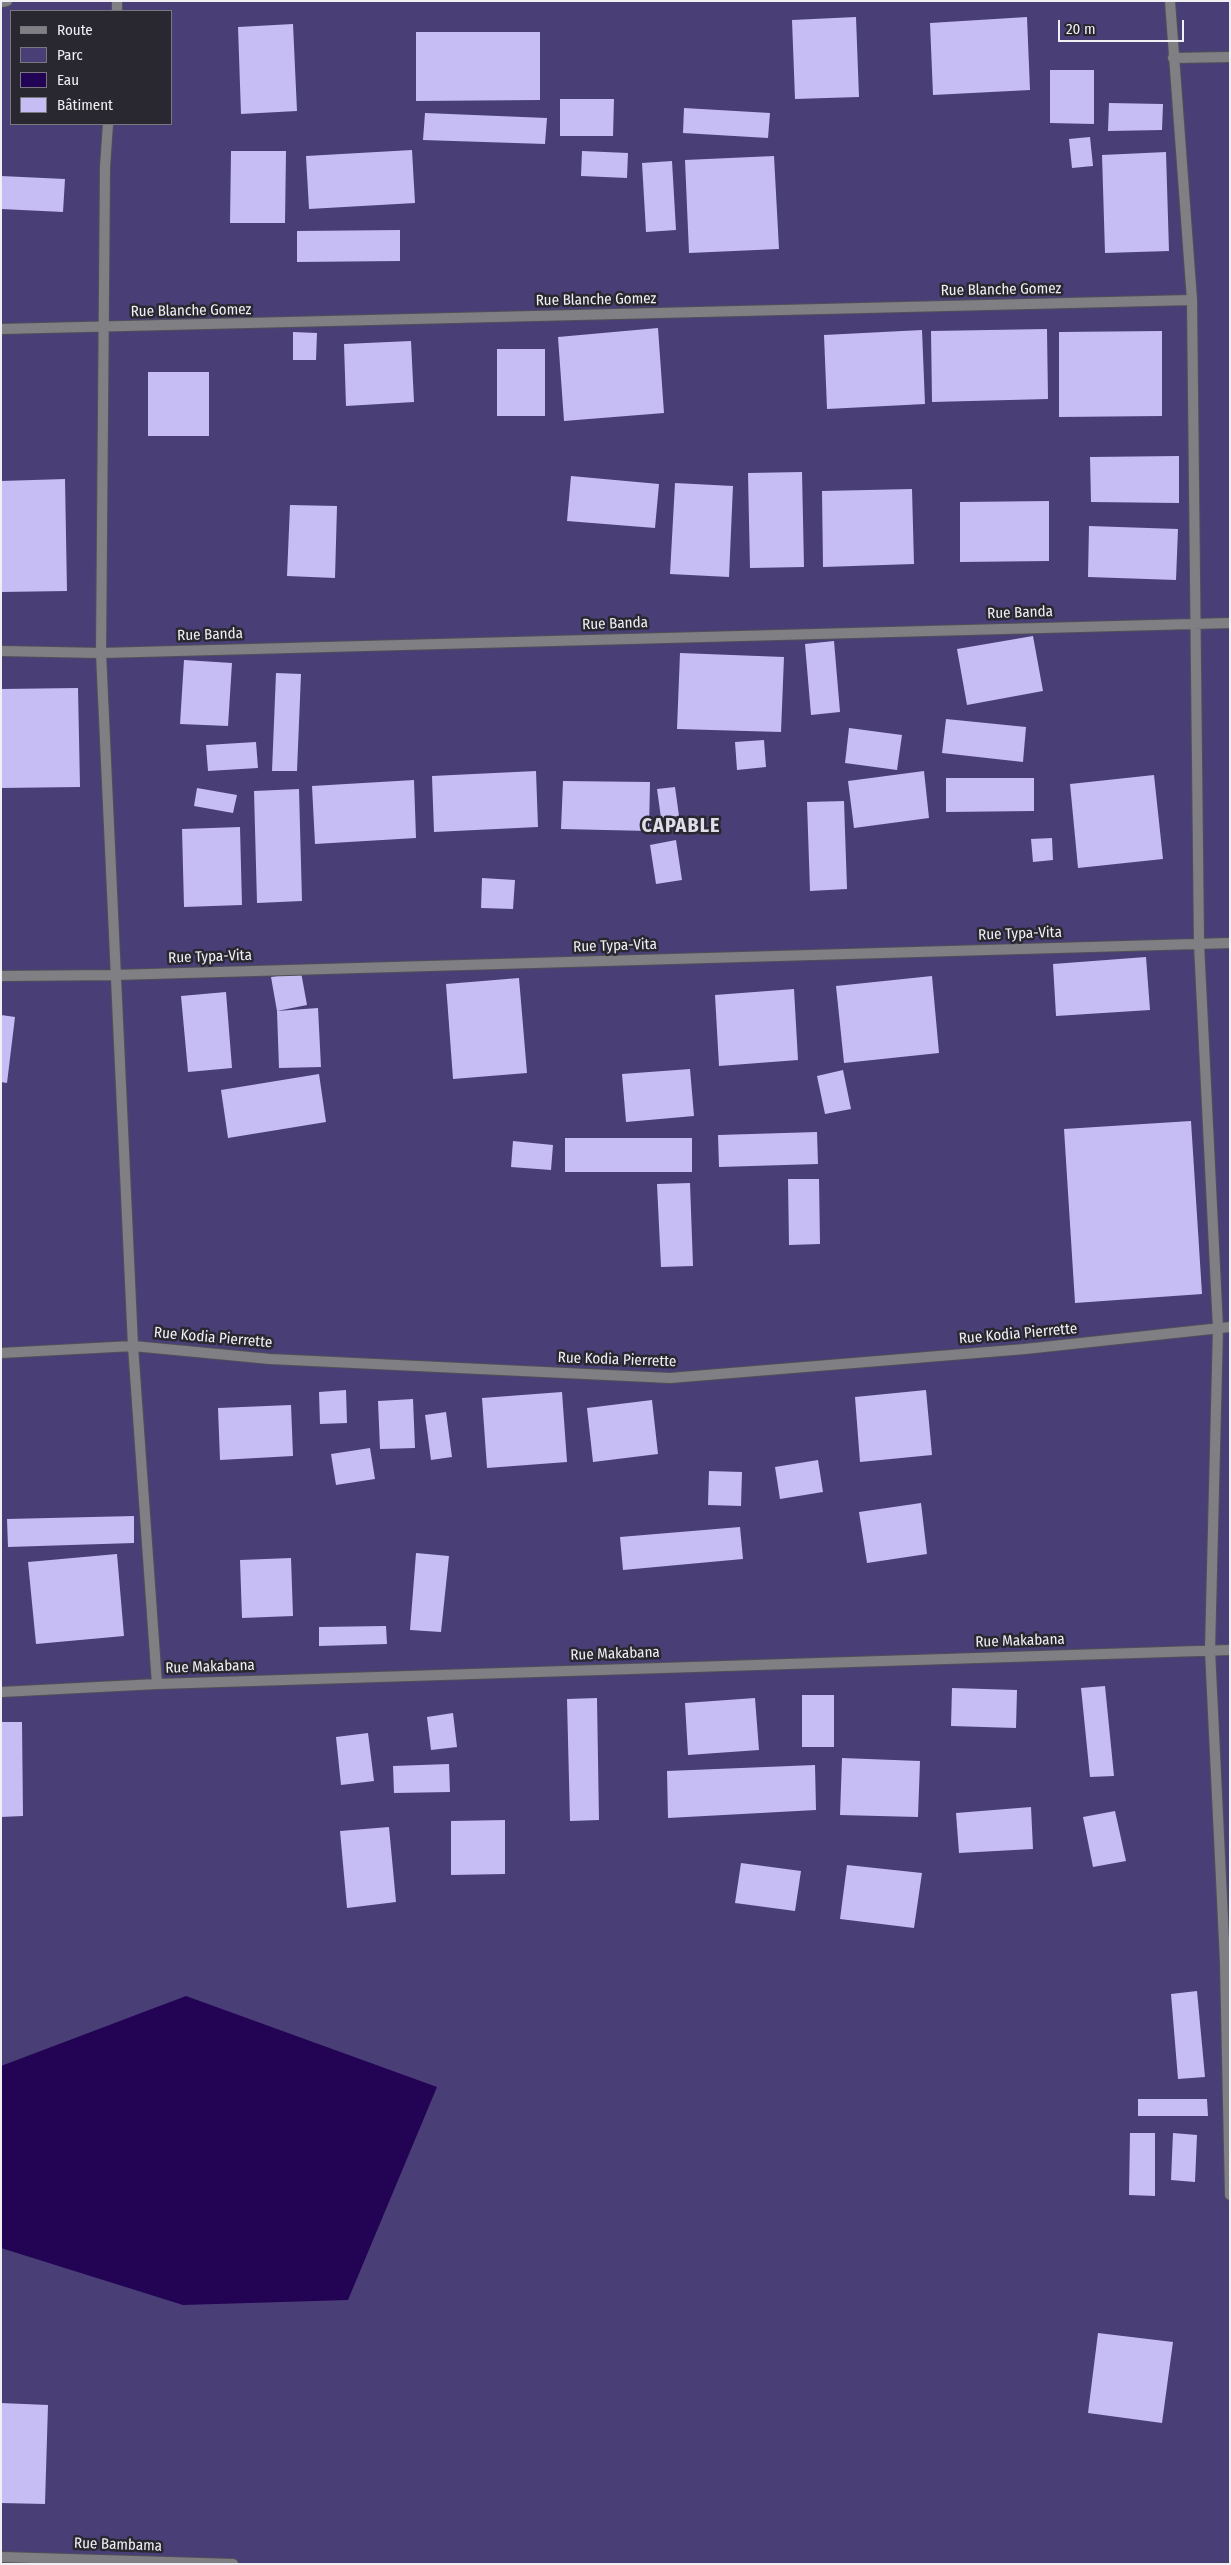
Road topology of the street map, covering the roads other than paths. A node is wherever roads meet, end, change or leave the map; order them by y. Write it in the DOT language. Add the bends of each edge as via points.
graph roads {
  1 [pos="7,1"];
  2 [pos="1170,1"];
  3 [pos="1,2"];
  4 [pos="1230,57"];
  5 [pos="1173,58"];
  6 [pos="108,125"];
  7 [pos="1192,300"];
  8 [pos="103,328"];
  9 [pos="1,329"];
  10 [pos="1230,622"];
  11 [pos="1197,624"];
  12 [pos="1,651"];
  13 [pos="101,653"];
  14 [pos="1230,943"];
  15 [pos="1199,944"];
  16 [pos="115,975"];
  17 [pos="1,976"];
  18 [pos="1230,1327"];
  19 [pos="1218,1328"];
  20 [pos="133,1346"];
  21 [pos="1,1353"];
  22 [pos="1210,1650"];
  23 [pos="1230,1650"];
  24 [pos="157,1684"];
  25 [pos="1,1692"];
  26 [pos="1228,1961"];
  27 [pos="1230,2195"];
  28 [pos="1,2557"];
  29 [pos="233,2564"];
  1 -- 3 [label="street"];
  2 -- 5 [label="street"];
  4 -- 5 [label="street"];
  5 -- 7 [label="street"];
  6 -- 8 [label="street"];
  7 -- 8 [label="street, Rue Blanche Gomez"];
  7 -- 11 [label="street"];
  8 -- 9 [label="street, Rue Blanche Gomez"];
  8 -- 13 [label="street"];
  10 -- 11 [label="street, Rue Banda"];
  11 -- 13 [label="street, Rue Banda"];
  11 -- 15 [label="street"];
  12 -- 13 [label="street, Rue Banda"];
  13 -- 16 [label="street"];
  14 -- 15 [label="street, Rue Typa-Vita"];
  15 -- 16 [label="street, Rue Typa-Vita"];
  15 -- 19 [label="street"];
  16 -- 17 [label="street, Rue Typa-Vita"];
  16 -- 20 [label="street"];
  18 -- 19 [label="street, Rue Kodia Pierrette"];
  19 -- 20 [label="street, Rue Kodia Pierrette" via="1025,1349 670,1378 270,1358"];
  19 -- 22 [label="street"];
  20 -- 21 [label="street, Rue Kodia Pierrette"];
  20 -- 24 [label="street"];
  22 -- 23 [label="street, Rue Makabana"];
  22 -- 24 [label="street, Rue Makabana"];
  22 -- 26 [label="street"];
  24 -- 25 [label="street, Rue Makabana"];
  26 -- 27 [label="street"];
  28 -- 29 [label="street, Rue Bambama"];
}
